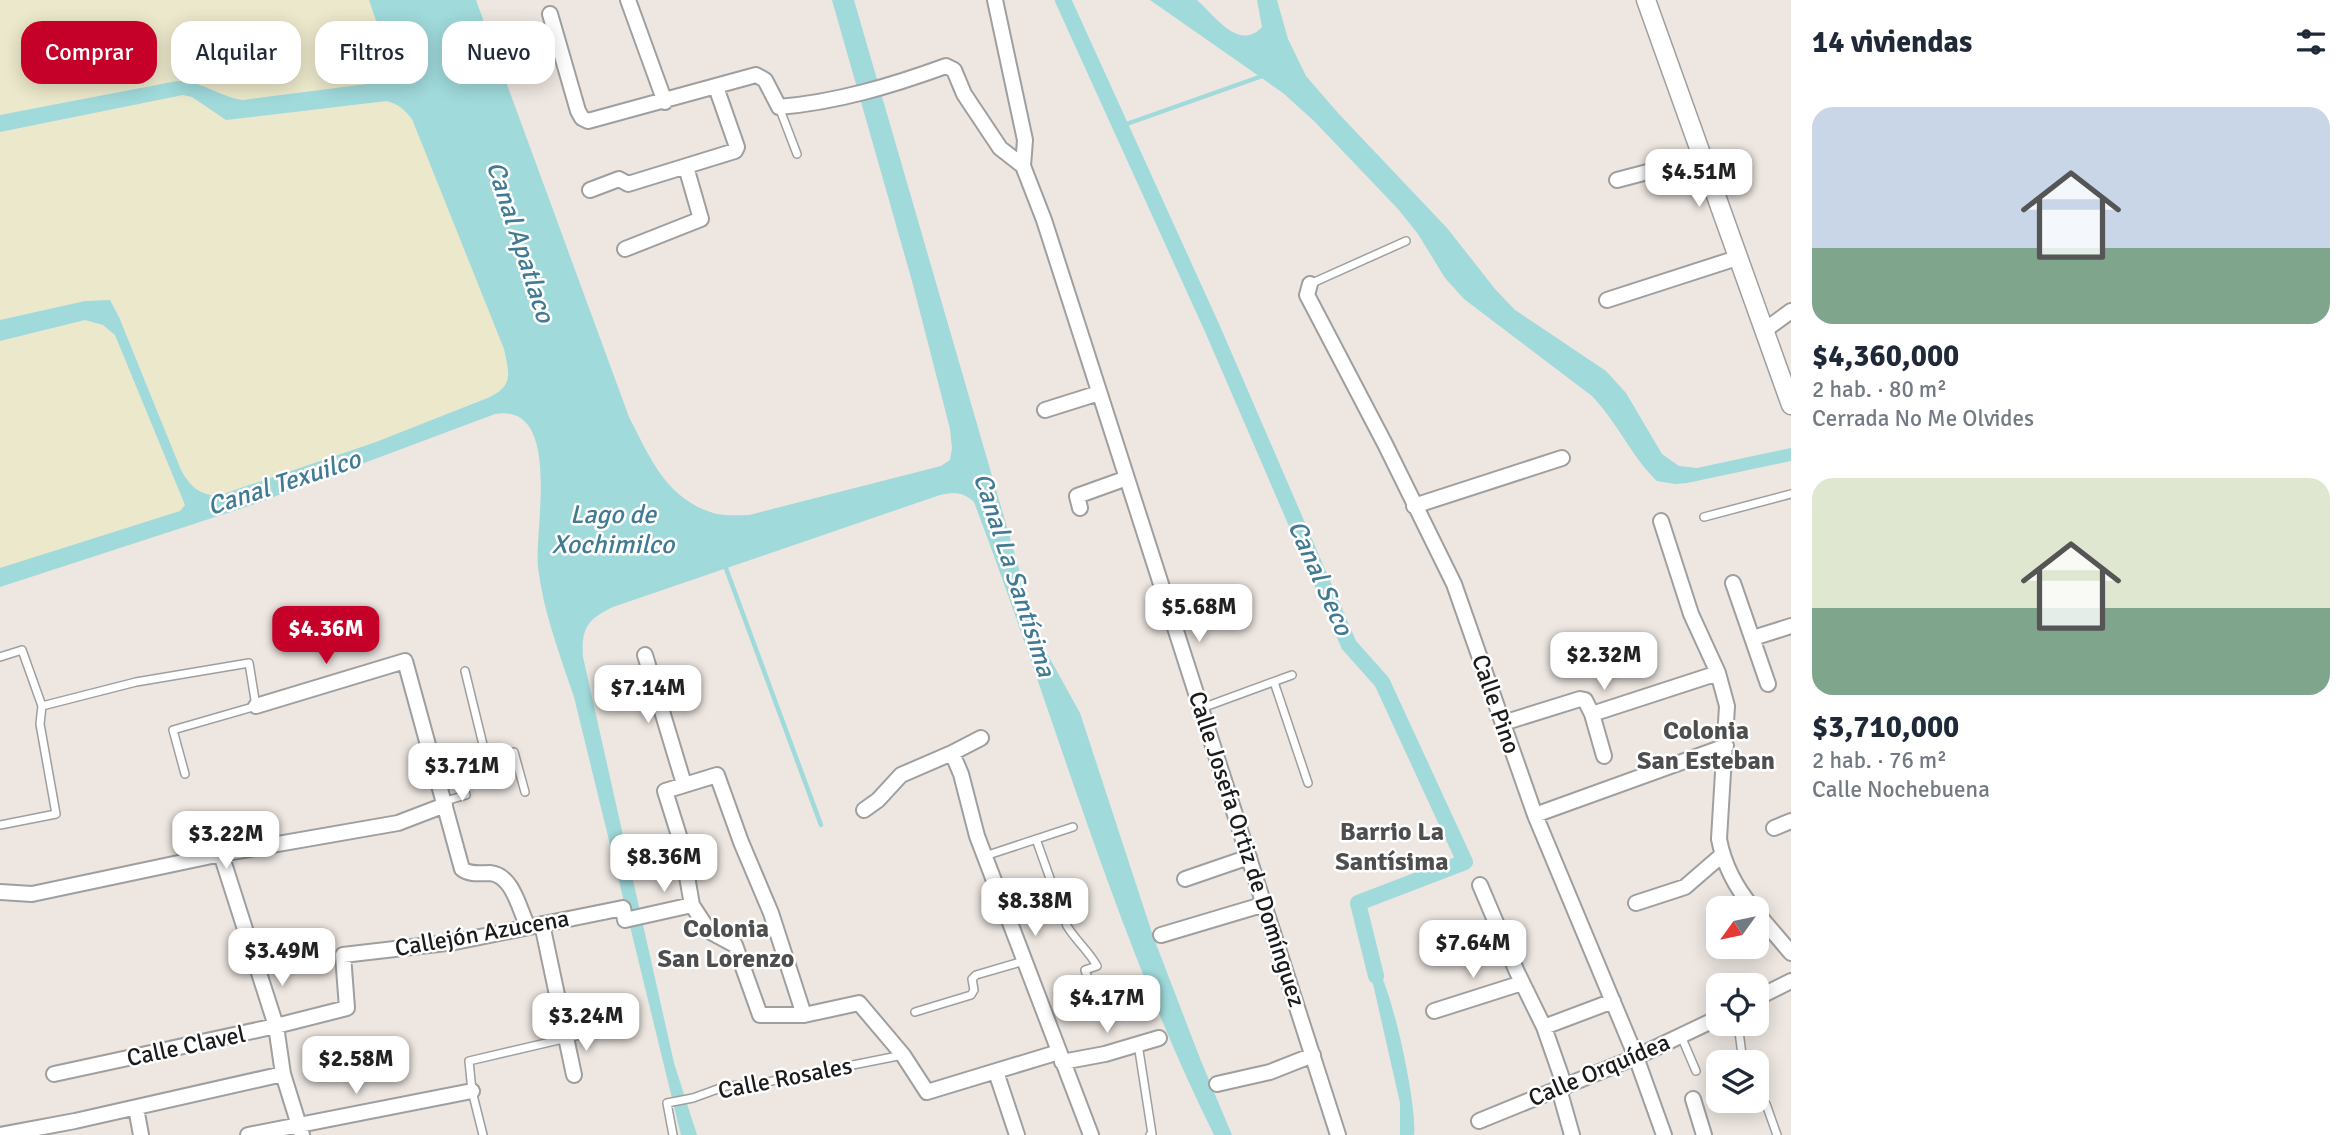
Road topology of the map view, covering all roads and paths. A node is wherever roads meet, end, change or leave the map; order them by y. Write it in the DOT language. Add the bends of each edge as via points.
graph roads {
  1 [pos="628,0"];
  2 [pos="995,0"];
  3 [pos="1646,0"];
  4 [pos="550,14"];
  5 [pos="716,87"];
  6 [pos="665,102"];
  7 [pos="779,107"];
  8 [pos="797,154"];
  9 [pos="1701,158"];
  10 [pos="1023,166"];
  11 [pos="686,167"];
  12 [pos="1617,180"];
  13 [pos="590,190"];
  14 [pos="1406,242"];
  15 [pos="625,249"];
  16 [pos="1737,258"];
  17 [pos="1310,284"];
  18 [pos="1607,300"];
  19 [pos="1791,311"];
  20 [pos="1765,330"];
  21 [pos="1099,393"];
  22 [pos="1791,405"];
  23 [pos="1045,410"];
  24 [pos="1562,458"];
  25 [pos="1127,478"];
  26 [pos="1791,494"];
  27 [pos="1414,506"];
  28 [pos="1080,508"];
  29 [pos="1704,517"];
  30 [pos="1661,521"];
  31 [pos="1733,583"];
  32 [pos="1791,626"];
  33 [pos="1753,638"];
  34 [pos="645,655"];
  35 [pos="0,657"];
  36 [pos="465,671"];
  37 [pos="1718,673"];
  38 [pos="1292,675"];
  39 [pos="1274,682"];
  40 [pos="1768,684"];
  41 [pos="42,706"];
  42 [pos="256,706"];
  43 [pos="1202,708"];
  44 [pos="1592,714"];
  45 [pos="1503,723"];
  46 [pos="981,738"];
  47 [pos="1726,746"];
  48 [pos="953,753"];
  49 [pos="1604,756"];
  50 [pos="487,761"];
  51 [pos="185,774"];
  52 [pos="1308,782"];
  53 [pos="684,784"];
  54 [pos="525,792"];
  55 [pos="445,805"];
  56 [pos="864,810"];
  57 [pos="1535,815"];
  58 [pos="1791,821"];
  59 [pos="0,825"];
  60 [pos="1073,827"];
  61 [pos="1774,828"];
  62 [pos="1037,839"];
  63 [pos="221,855"];
  64 [pos="1722,855"];
  65 [pos="985,856"];
  66 [pos="1250,857"];
  67 [pos="1185,879"];
  68 [pos="1480,885"];
  69 [pos="0,892"];
  70 [pos="1743,896"];
  71 [pos="1636,903"];
  72 [pos="1265,904"];
  73 [pos="692,905"];
  74 [pos="535,925"];
  75 [pos="1769,927"];
  76 [pos="1161,935"];
  77 [pos="1791,953"];
  78 [pos="343,955"];
  79 [pos="1025,961"];
  80 [pos="1791,981"];
  81 [pos="1522,984"];
  82 [pos="1769,992"];
  83 [pos="1095,999"];
  84 [pos="1613,1001"];
  85 [pos="1434,1011"];
  86 [pos="915,1012"];
  87 [pos="804,1015"];
  88 [pos="1706,1023"];
  89 [pos="276,1026"];
  90 [pos="1544,1027"];
  91 [pos="593,1032"];
  92 [pos="1681,1035"];
  93 [pos="565,1038"];
  94 [pos="1159,1038"];
  95 [pos="1138,1044"];
  96 [pos="903,1055"];
  97 [pos="1313,1055"];
  98 [pos="1061,1057"];
  99 [pos="1636,1057"];
  100 [pos="996,1072"];
  101 [pos="1696,1072"];
  102 [pos="54,1074"];
  103 [pos="283,1074"];
  104 [pos="574,1075"];
  105 [pos="1217,1084"];
  106 [pos="1562,1088"];
  107 [pos="472,1091"];
  108 [pos="1693,1098"];
  109 [pos="136,1108"];
  110 [pos="1769,1112"];
  111 [pos="1479,1121"];
  112 [pos="300,1130"];
  113 [pos="0,1135"];
  114 [pos="141,1135"];
  115 [pos="248,1135"];
  116 [pos="483,1135"];
  117 [pos="673,1135"];
  118 [pos="1017,1135"];
  119 [pos="1091,1135"];
  120 [pos="1150,1135"];
  121 [pos="1338,1135"];
  122 [pos="1572,1135"];
  123 [pos="1664,1135"];
  124 [pos="1704,1135"];
  125 [pos="1777,1135"];
  1 -- 6 [label="street"];
  2 -- 10 [label="street" via="1025,140"];
  3 -- 9 [label="street"];
  4 -- 6 [label="street" via="582,118 588,121"];
  5 -- 6 [label="street"];
  5 -- 7 [label="street" via="761,76"];
  5 -- 11 [label="street" via="737,147"];
  7 -- 8 [label="lane"];
  7 -- 10 [label="street" via="846,97 946,66 954,70 964,94 1000,148"];
  9 -- 12 [label="street"];
  9 -- 16 [label="street"];
  10 -- 21 [label="street, Calle Josefa Ortiz de Domínguez"];
  11 -- 13 [label="street" via="628,184 618,179"];
  11 -- 15 [label="street" via="701,219"];
  14 -- 17 [label="lane"];
  16 -- 18 [label="street"];
  16 -- 20 [label="street"];
  17 -- 27 [label="street, Calle Pino" via="1307,295"];
  19 -- 20 [label="street"];
  20 -- 22 [label="street"];
  21 -- 23 [label="street"];
  21 -- 25 [label="street, Calle Josefa Ortiz de Domínguez"];
  24 -- 27 [label="street"];
  25 -- 28 [label="street" via="1077,496"];
  25 -- 43 [label="street, Calle Josefa Ortiz de Domínguez"];
  26 -- 29 [label="lane"];
  27 -- 45 [label="street, Calle Pino" via="1454,584"];
  30 -- 37 [label="street" via="1691,614"];
  31 -- 33 [label="street"];
  32 -- 33 [label="street"];
  33 -- 40 [label="street"];
  34 -- 53 [label="street"];
  35 -- 41 [label="lane" via="22,650"];
  36 -- 50 [label="lane"];
  37 -- 44 [label="street"];
  37 -- 47 [label="street" via="1727,706"];
  38 -- 39 [label="lane"];
  39 -- 43 [label="lane"];
  39 -- 52 [label="lane"];
  41 -- 42 [label="lane" via="136,682 249,663"];
  41 -- 59 [label="lane" via="40,724 56,814"];
  42 -- 51 [label="lane" via="173,730"];
  42 -- 55 [label="street" via="405,662"];
  43 -- 66 [label="street, Calle Josefa Ortiz de Domínguez"];
  44 -- 45 [label="street" via="1580,699"];
  44 -- 49 [label="street"];
  45 -- 57 [label="street, Calle Pino"];
  46 -- 48 [label="street"];
  47 -- 57 [label="street"];
  47 -- 64 [label="street" via="1719,839"];
  48 -- 56 [label="street" via="901,775"];
  48 -- 65 [label="street"];
  50 -- 54 [label="lane" via="514,752"];
  50 -- 55 [label="lane" via="471,767 475,781 463,785 466,795"];
  53 -- 73 [label="street" via="665,791 681,842"];
  53 -- 87 [label="street" via="717,775 771,913"];
  55 -- 63 [label="street" via="398,823"];
  55 -- 74 [label="street" via="462,869 494,873 508,881"];
  57 -- 84 [label="street, Calle Pino"];
  58 -- 61 [label="street"];
  60 -- 62 [label="lane"];
  62 -- 65 [label="lane"];
  62 -- 83 [label="lane" via="1068,926 1097,966 1085,970"];
  63 -- 69 [label="street" via="32,894"];
  63 -- 89 [label="street"];
  64 -- 70 [label="street"];
  64 -- 71 [label="street" via="1685,887"];
  65 -- 79 [label="street"];
  66 -- 67 [label="street"];
  66 -- 72 [label="street, Calle Josefa Ortiz de Domínguez"];
  68 -- 81 [label="street"];
  72 -- 76 [label="street"];
  72 -- 97 [label="street, Calle Josefa Ortiz de Domínguez"];
  73 -- 74 [label="street, Callejón Azucena" via="628,920 623,908"];
  73 -- 87 [label="street" via="709,931 735,945 760,1015"];
  74 -- 78 [label="street, Callejón Azucena" via="455,942"];
  74 -- 93 [label="street"];
  75 -- 77 [label="street"];
  78 -- 89 [label="street, Calle Clavel" via="346,1008"];
  79 -- 86 [label="lane" via="976,975 971,995"];
  79 -- 98 [label="street"];
  80 -- 82 [label="street"];
  81 -- 85 [label="street"];
  81 -- 90 [label="street"];
  84 -- 90 [label="street"];
  84 -- 99 [label="street, Calle Pino"];
  87 -- 96 [label="street" via="859,1003"];
  88 -- 92 [label="street, Calle Orquídea"];
  89 -- 102 [label="street, Calle Clavel"];
  89 -- 103 [label="street"];
  90 -- 106 [label="street"];
  91 -- 93 [label="lane"];
  92 -- 99 [label="street, Calle Orquídea"];
  92 -- 101 [label="lane"];
  93 -- 104 [label="street"];
  93 -- 107 [label="lane" via="469,1061"];
  94 -- 95 [label="street"];
  95 -- 98 [label="street"];
  95 -- 120 [label="lane"];
  96 -- 100 [label="street" via="927,1092"];
  96 -- 117 [label="lane, Calle Rosales" via="726,1086 668,1102"];
  97 -- 105 [label="street" via="1270,1072"];
  97 -- 121 [label="street, Calle Josefa Ortiz de Domínguez"];
  98 -- 100 [label="street"];
  98 -- 119 [label="street"];
  99 -- 106 [label="street, Calle Orquídea"];
  99 -- 123 [label="street, Calle Pino"];
  100 -- 118 [label="street"];
  103 -- 109 [label="street"];
  103 -- 112 [label="street"];
  106 -- 111 [label="street, Calle Orquídea"];
  106 -- 122 [label="street"];
  107 -- 112 [label="street"];
  107 -- 116 [label="lane"];
  108 -- 124 [label="street"];
  109 -- 113 [label="street"];
  109 -- 114 [label="street"];
  110 -- 125 [label="lane"];
  112 -- 115 [label="street"];
}
